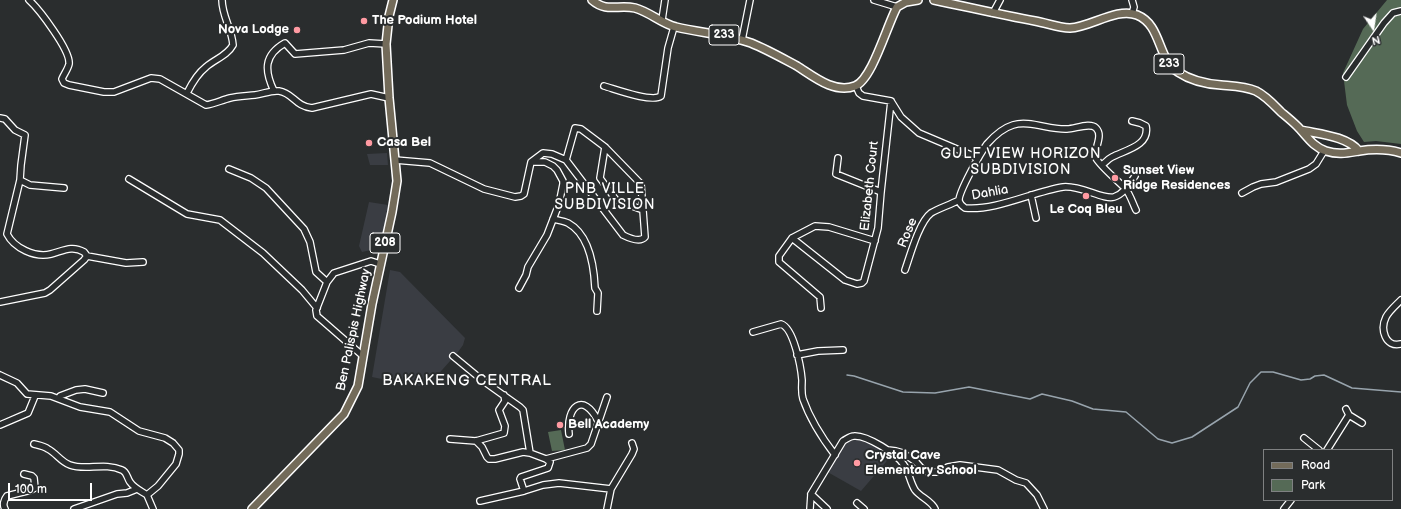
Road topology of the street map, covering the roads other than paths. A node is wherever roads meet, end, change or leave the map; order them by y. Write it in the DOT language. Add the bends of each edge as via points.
graph roads {
  1 [pos="29,0"];
  2 [pos="222,0"];
  3 [pos="393,0"];
  4 [pos="592,0"];
  5 [pos="665,0"];
  6 [pos="750,0"];
  7 [pos="874,0"];
  8 [pos="918,0"];
  9 [pos="934,0"];
  10 [pos="1000,0"];
  11 [pos="1132,0"];
  12 [pos="907,1"];
  13 [pos="897,7"];
  14 [pos="1401,11"];
  15 [pos="993,13"];
  16 [pos="1132,14"];
  17 [pos="662,20"];
  18 [pos="674,27"];
  19 [pos="742,40"];
  20 [pos="386,44"];
  21 [pos="1346,77"];
  22 [pos="604,86"];
  23 [pos="856,86"];
  24 [pos="274,91"];
  25 [pos="187,93"];
  26 [pos="389,98"];
  27 [pos="891,101"];
  28 [pos="0,118"];
  29 [pos="1132,121"];
  30 [pos="1300,130"];
  31 [pos="605,147"];
  32 [pos="1324,151"];
  33 [pos="1359,151"];
  34 [pos="1401,153"];
  35 [pos="838,158"];
  36 [pos="978,158"];
  37 [pos="395,160"];
  38 [pos="566,160"];
  39 [pos="531,162"];
  40 [pos="1102,166"];
  41 [pos="229,169"];
  42 [pos="1135,176"];
  43 [pos="128,179"];
  44 [pos="20,180"];
  45 [pos="64,188"];
  46 [pos="1126,189"];
  47 [pos="880,192"];
  48 [pos="1242,193"];
  49 [pos="1031,196"];
  50 [pos="959,200"];
  51 [pos="643,210"];
  52 [pos="1136,210"];
  53 [pos="1036,218"];
  54 [pos="553,220"];
  55 [pos="792,238"];
  56 [pos="875,241"];
  57 [pos="87,256"];
  58 [pos="144,262"];
  59 [pos="380,264"];
  60 [pos="905,270"];
  61 [pos="327,282"];
  62 [pos="519,288"];
  63 [pos="1401,300"];
  64 [pos="0,302"];
  65 [pos="317,308"];
  66 [pos="821,308"];
  67 [pos="596,311"];
  68 [pos="753,332"];
  69 [pos="1401,344"];
  70 [pos="843,350"];
  71 [pos="797,355"];
  72 [pos="363,356"];
  73 [pos="453,356"];
  74 [pos="0,375"];
  75 [pos="104,392"];
  76 [pos="504,395"];
  77 [pos="35,396"];
  78 [pos="607,397"];
  79 [pos="59,399"];
  80 [pos="598,421"];
  81 [pos="1362,423"];
  82 [pos="0,425"];
  83 [pos="569,434"];
  84 [pos="450,438"];
  85 [pos="1304,438"];
  86 [pos="476,441"];
  87 [pos="632,443"];
  88 [pos="34,444"];
  89 [pos="1318,449"];
  90 [pos="1328,449"];
  91 [pos="886,450"];
  92 [pos="530,453"];
  93 [pos="835,455"];
  94 [pos="546,459"];
  95 [pos="24,474"];
  96 [pos="137,489"];
  97 [pos="611,489"];
  98 [pos="524,491"];
  99 [pos="812,494"];
  100 [pos="147,495"];
  101 [pos="5,498"];
  102 [pos="480,501"];
  103 [pos="856,503"];
  104 [pos="0,505"];
  105 [pos="934,508"];
  106 [pos="5,509"];
  107 [pos="74,509"];
  108 [pos="153,509"];
  109 [pos="252,509"];
  110 [pos="607,509"];
  111 [pos="810,509"];
  112 [pos="827,509"];
  113 [pos="864,509"];
  114 [pos="941,509"];
  115 [pos="1044,509"];
  1 -- 25 [label="street" via="40,10 65,50 69,64 62,79 64,83 114,92 151,78 160,79"];
  2 -- 25 [label="street" via="233,45 225,55 213,61 195,78"];
  3 -- 20 [label="main road, Ben Palispis Highway / 208"];
  4 -- 17 [label="main road, 233" via="602,7 635,8"];
  5 -- 17 [label="street"];
  6 -- 19 [label="street"];
  7 -- 13 [label="street"];
  8 -- 12 [label="main road"];
  9 -- 15 [label="main road"];
  10 -- 15 [label="street"];
  11 -- 16 [label="street"];
  12 -- 13 [label="main road"];
  13 -- 23 [label="main road" via="870,69 862,82"];
  14 -- 21 [label="street" via="1393,13"];
  15 -- 16 [label="main road" via="1062,28 1080,26 1116,15"];
  16 -- 30 [label="main road, 233" via="1149,23 1164,57 1173,69 1202,82 1257,91"];
  17 -- 18 [label="main road, 233"];
  18 -- 19 [label="main road, 233"];
  18 -- 22 [label="street" via="668,48 661,96 655,98"];
  19 -- 23 [label="main road, 233" via="827,84 843,88"];
  20 -- 24 [label="street" via="369,43 344,50 295,54 285,43 271,55 267,71"];
  20 -- 26 [label="main road, Ben Palispis Highway / 208"];
  23 -- 27 [label="street" via="858,93 863,96"];
  24 -- 25 [label="street" via="240,95 206,105"];
  24 -- 26 [label="street" via="286,93 303,106 312,108 371,94"];
  26 -- 37 [label="main road, Ben Palispis Highway / 208"];
  27 -- 36 [label="street" via="901,117 919,133"];
  27 -- 47 [label="street, Elizabeth Court"];
  28 -- 44 [label="street" via="25,135"];
  29 -- 40 [label="street" via="1146,126 1144,139 1136,146 1112,157"];
  30 -- 32 [label="main road, 233"];
  30 -- 33 [label="main road" via="1335,137"];
  31 -- 38 [label="street" via="581,129 575,128"];
  31 -- 51 [label="street" via="641,184"];
  31 -- 51 [label="street" via="600,178 616,200"];
  32 -- 33 [label="main road, 233" via="1341,154"];
  32 -- 48 [label="street" via="1316,164 1309,169 1276,182 1261,184"];
  33 -- 34 [label="main road, 233" via="1381,150"];
  35 -- 47 [label="street" via="836,174"];
  36 -- 40 [label="street, Dahlia" via="994,136 1015,124 1061,129 1093,126 1098,130 1099,136 1096,159"];
  36 -- 50 [label="street, Dahlia"];
  37 -- 39 [label="street" via="430,163 484,189 515,197 524,194"];
  37 -- 59 [label="main road, Ben Palispis Highway / 208" via="396,190"];
  38 -- 39 [label="street" via="543,153"];
  38 -- 51 [label="street" via="623,235 644,239"];
  39 -- 54 [label="street" via="545,162 553,166 563,181"];
  40 -- 46 [label="street"];
  41 -- 61 [label="street" via="251,178 266,188 304,229 313,252 316,272"];
  42 -- 46 [label="street, Dahlia"];
  43 -- 65 [label="street" via="187,214 220,220 263,253"];
  44 -- 45 [label="street" via="30,185"];
  44 -- 57 [label="street" via="7,234 10,240 15,245 42,255 74,249 84,252"];
  46 -- 49 [label="street, Dahlia" via="1110,198 1071,186"];
  46 -- 52 [label="street"];
  47 -- 56 [label="street, Elizabeth Court"];
  49 -- 50 [label="street, Dahlia" via="973,209 962,206"];
  49 -- 53 [label="street"];
  50 -- 60 [label="street, Rose" via="927,217"];
  54 -- 62 [label="street"];
  54 -- 67 [label="street" via="568,223 578,231 588,245 598,293"];
  55 -- 56 [label="street, Elizabeth Court" via="815,226 822,226"];
  55 -- 56 [label="street" via="845,280 857,284 864,281"];
  55 -- 66 [label="street" via="779,256 779,262 820,297"];
  57 -- 58 [label="street" via="126,263"];
  57 -- 64 [label="street" via="45,293"];
  59 -- 61 [label="street" via="371,261 334,273"];
  59 -- 72 [label="main road, Ben Palispis Highway / 208"];
  61 -- 65 [label="street"];
  63 -- 69 [label="street" via="1385,318 1384,327 1388,342 1394,345"];
  65 -- 72 [label="street" via="317,316"];
  68 -- 71 [label="street" via="784,325"];
  70 -- 71 [label="street"];
  71 -- 93 [label="street" via="803,398 817,428"];
  72 -- 109 [label="main road, Ben Palispis Highway / 208" via="358,386 344,414"];
  73 -- 76 [label="street"];
  74 -- 77 [label="street" via="16,383 27,394"];
  75 -- 79 [label="street" via="76,390 60,396"];
  76 -- 86 [label="street" via="505,401 499,410 505,426 504,433"];
  76 -- 92 [label="street" via="523,410"];
  77 -- 79 [label="street"];
  77 -- 82 [label="street" via="28,413"];
  78 -- 80 [label="street"];
  79 -- 100 [label="street" via="80,408 110,412 139,431 166,438 173,443 179,450 176,464"];
  80 -- 83 [label="street" via="587,406 575,407 569,421"];
  80 -- 94 [label="street" via="589,447"];
  81 -- 90 [label="street" via="1347,412"];
  84 -- 86 [label="street"];
  85 -- 89 [label="street"];
  86 -- 92 [label="street" via="489,459 523,452"];
  87 -- 97 [label="street" via="634,451"];
  88 -- 96 [label="street" via="50,449 69,465 107,466 123,470 130,483"];
  91 -- 93 [label="street" via="873,442 850,436 843,441"];
  91 -- 105 [label="street" via="902,462 912,485"];
  91 -- 115 [label="street" via="903,454 928,472 960,465 998,470 1026,483 1037,495"];
  92 -- 94 [label="street"];
  93 -- 99 [label="street"];
  94 -- 98 [label="street" via="550,462 548,468 521,477"];
  95 -- 101 [label="street" via="34,478 34,489"];
  96 -- 100 [label="street"];
  96 -- 107 [label="street"];
  97 -- 98 [label="street" via="559,483"];
  97 -- 110 [label="street"];
  98 -- 102 [label="street"];
  99 -- 111 [label="street"];
  99 -- 112 [label="street"];
  100 -- 108 [label="street"];
  101 -- 104 [label="street"];
  101 -- 106 [label="street"];
  103 -- 113 [label="street"];
  105 -- 114 [label="street"];
}
